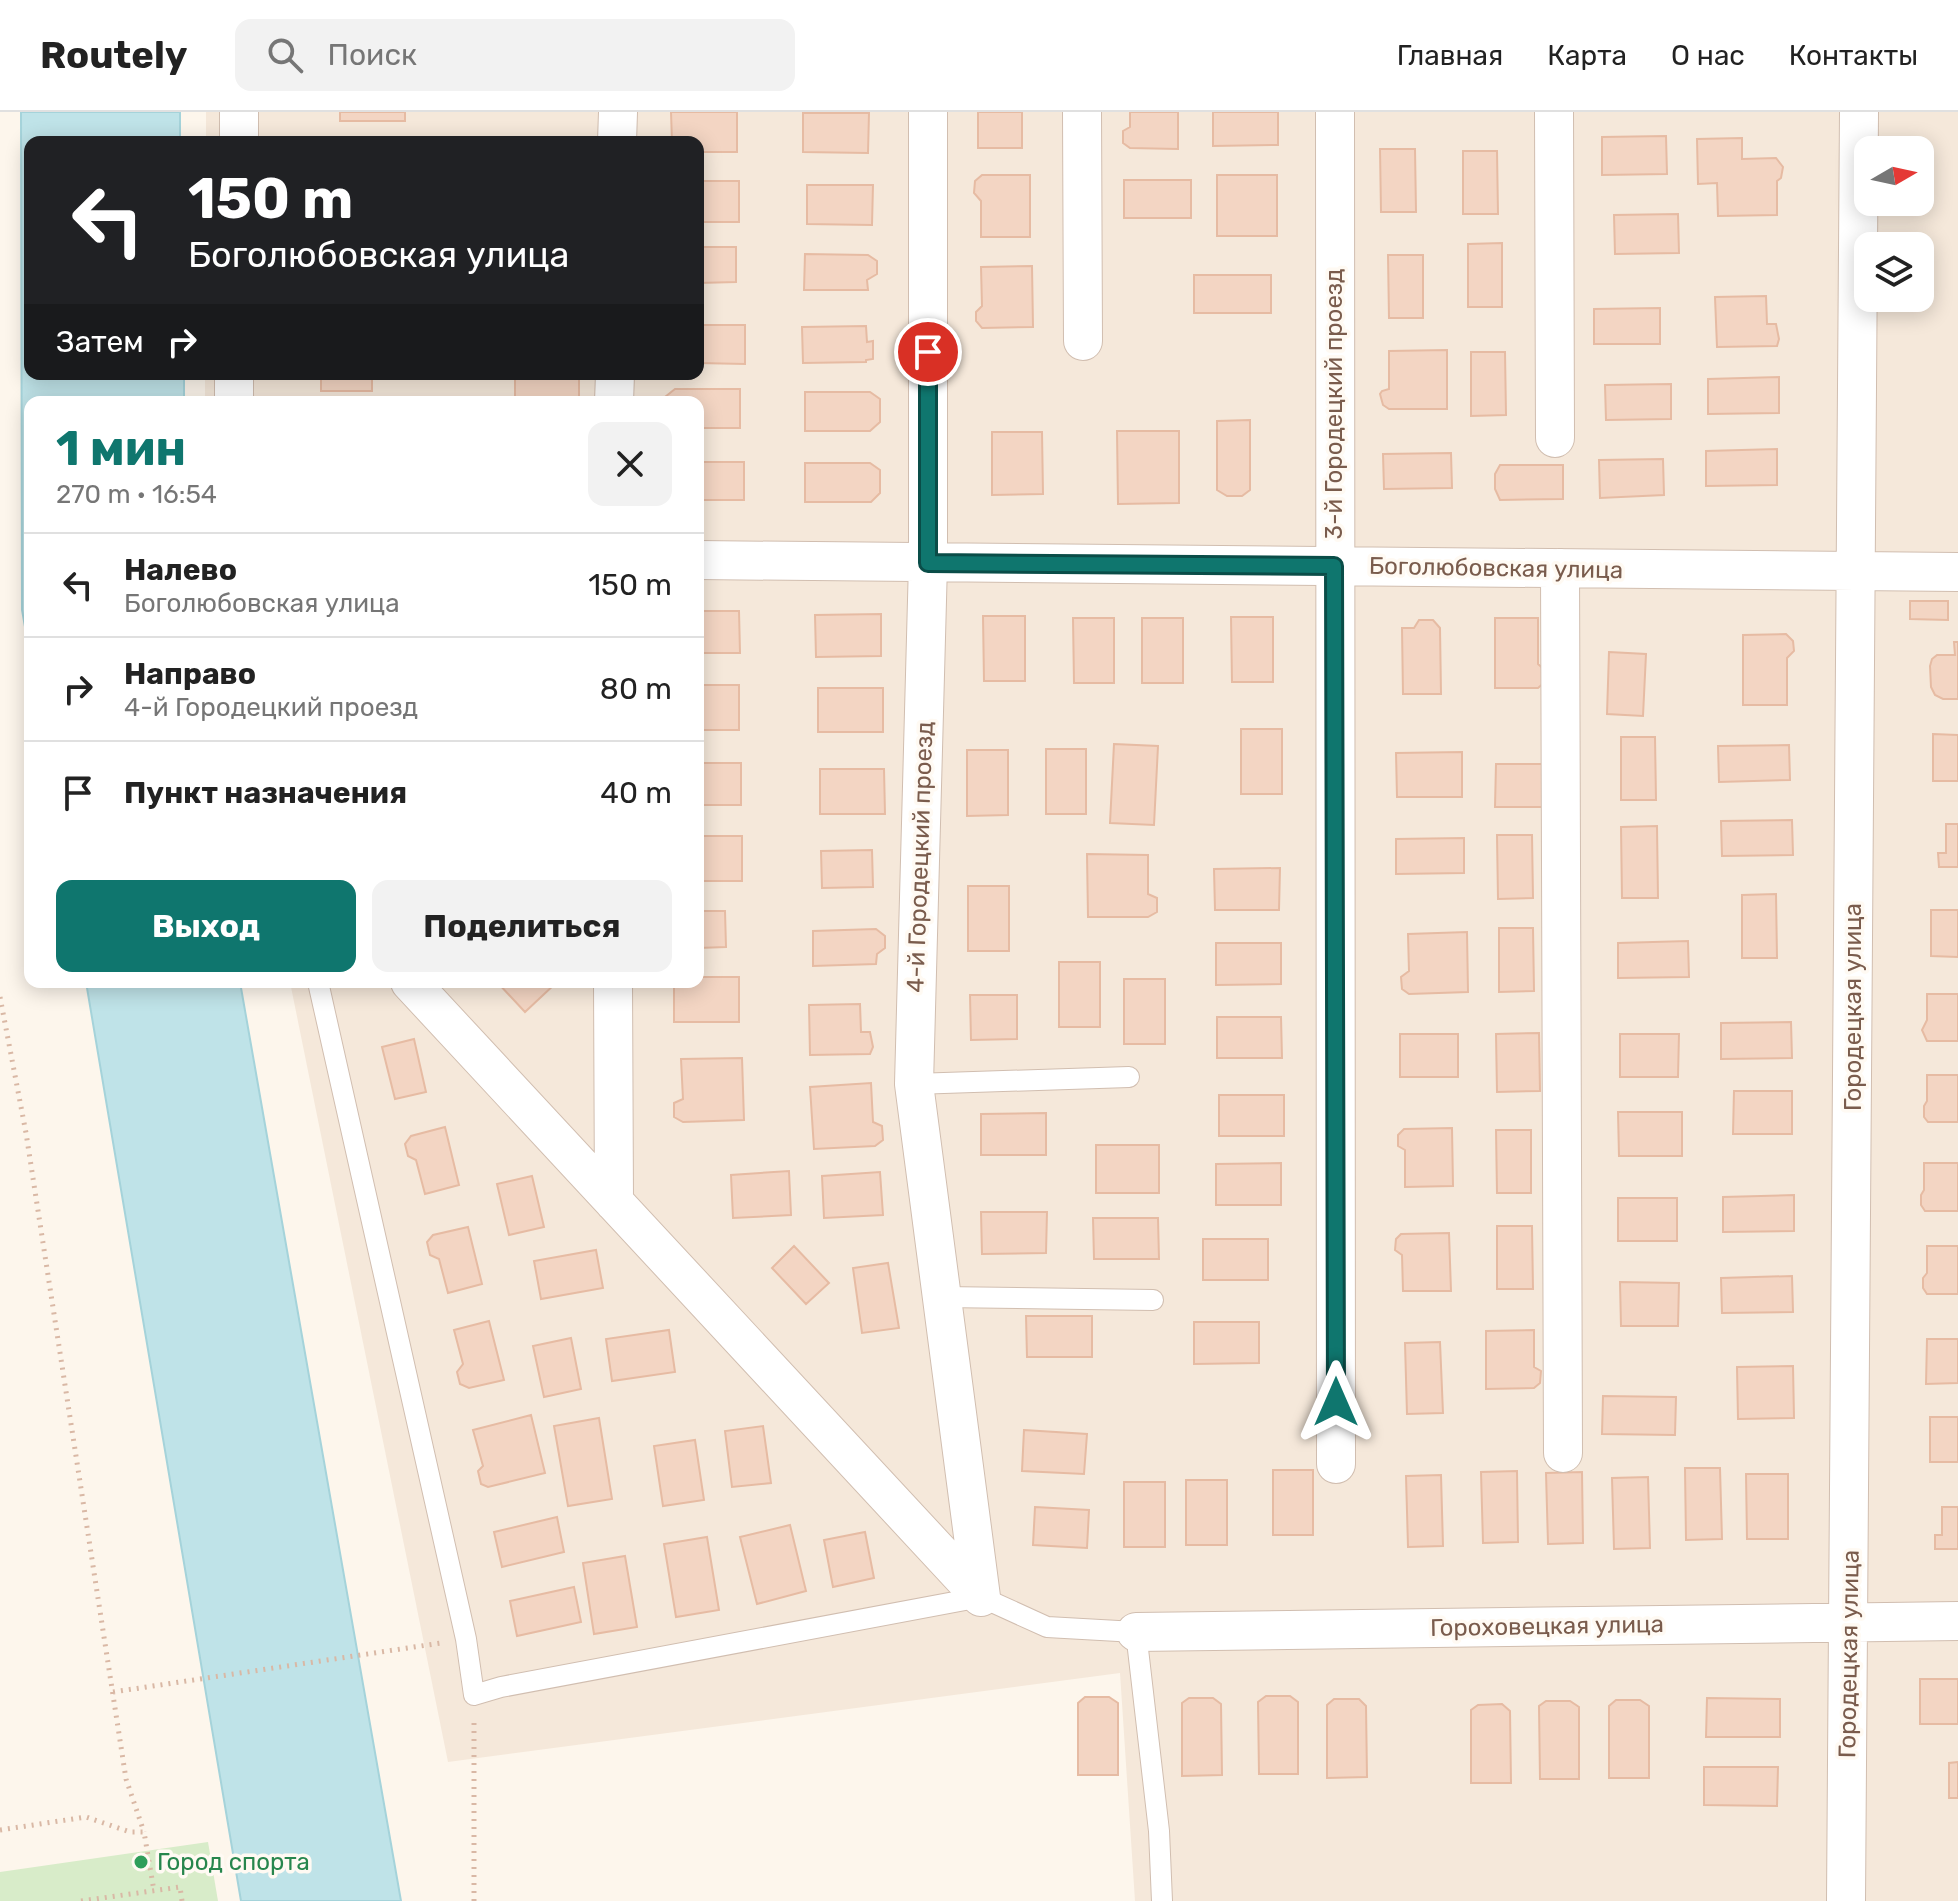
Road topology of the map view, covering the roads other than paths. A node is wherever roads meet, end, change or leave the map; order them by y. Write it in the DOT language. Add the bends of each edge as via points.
graph roads {
  1 [pos="239,112"];
  2 [pos="618,112"];
  3 [pos="928,112"];
  4 [pos="1082,112"];
  5 [pos="1335,112"];
  6 [pos="1554,112"];
  7 [pos="1859,112"];
  8 [pos="239,136"];
  9 [pos="617,136"];
  10 [pos="1083,341"];
  11 [pos="1555,438"];
  12 [pos="704,560"];
  13 [pos="928,563"];
  14 [pos="1334,566"];
  15 [pos="1560,568"];
  16 [pos="1855,571"];
  17 [pos="1958,572"];
  18 [pos="319,988"];
  19 [pos="416,988"];
  20 [pos="613,988"];
  21 [pos="1129,1077"];
  22 [pos="914,1084"];
  23 [pos="614,1202"];
  24 [pos="942,1297"];
  25 [pos="1153,1300"];
  26 [pos="1563,1453"];
  27 [pos="1336,1464"];
  28 [pos="981,1597"];
  29 [pos="1850,1621"];
  30 [pos="1958,1621"];
  31 [pos="1136,1632"];
  32 [pos="1162,1901"];
  33 [pos="1846,1901"];
  1 -- 8 [label="street"];
  2 -- 9 [label="street"];
  3 -- 13 [label="street, 4-й Городецкий проезд"];
  4 -- 10 [label="street"];
  5 -- 14 [label="street, 3-й Городецкий проезд"];
  6 -- 11 [label="street"];
  7 -- 16 [label="street, Городецкая улица"];
  12 -- 13 [label="street, Боголюбовская улица"];
  13 -- 14 [label="street, Боголюбовская улица"];
  13 -- 22 [label="street, 4-й Городецкий проезд"];
  14 -- 15 [label="street, Боголюбовская улица"];
  14 -- 27 [label="street, 3-й Городецкий проезд"];
  15 -- 16 [label="street, Боголюбовская улица"];
  15 -- 26 [label="street"];
  16 -- 17 [label="street, Боголюбовская улица"];
  16 -- 29 [label="street, Городецкая улица"];
  18 -- 28 [label="lane" via="466,1639 474,1695"];
  19 -- 23 [label="street"];
  20 -- 23 [label="street"];
  21 -- 22 [label="lane"];
  22 -- 24 [label="street, 4-й Городецкий проезд"];
  23 -- 28 [label="street"];
  24 -- 25 [label="lane"];
  24 -- 28 [label="street, 4-й Городецкий проезд"];
  28 -- 31 [label="lane" via="1047,1627"];
  29 -- 30 [label="street, Гороховецкая улица"];
  29 -- 31 [label="street, Гороховецкая улица"];
  29 -- 33 [label="street, Городецкая улица"];
  31 -- 32 [label="lane"];
}
